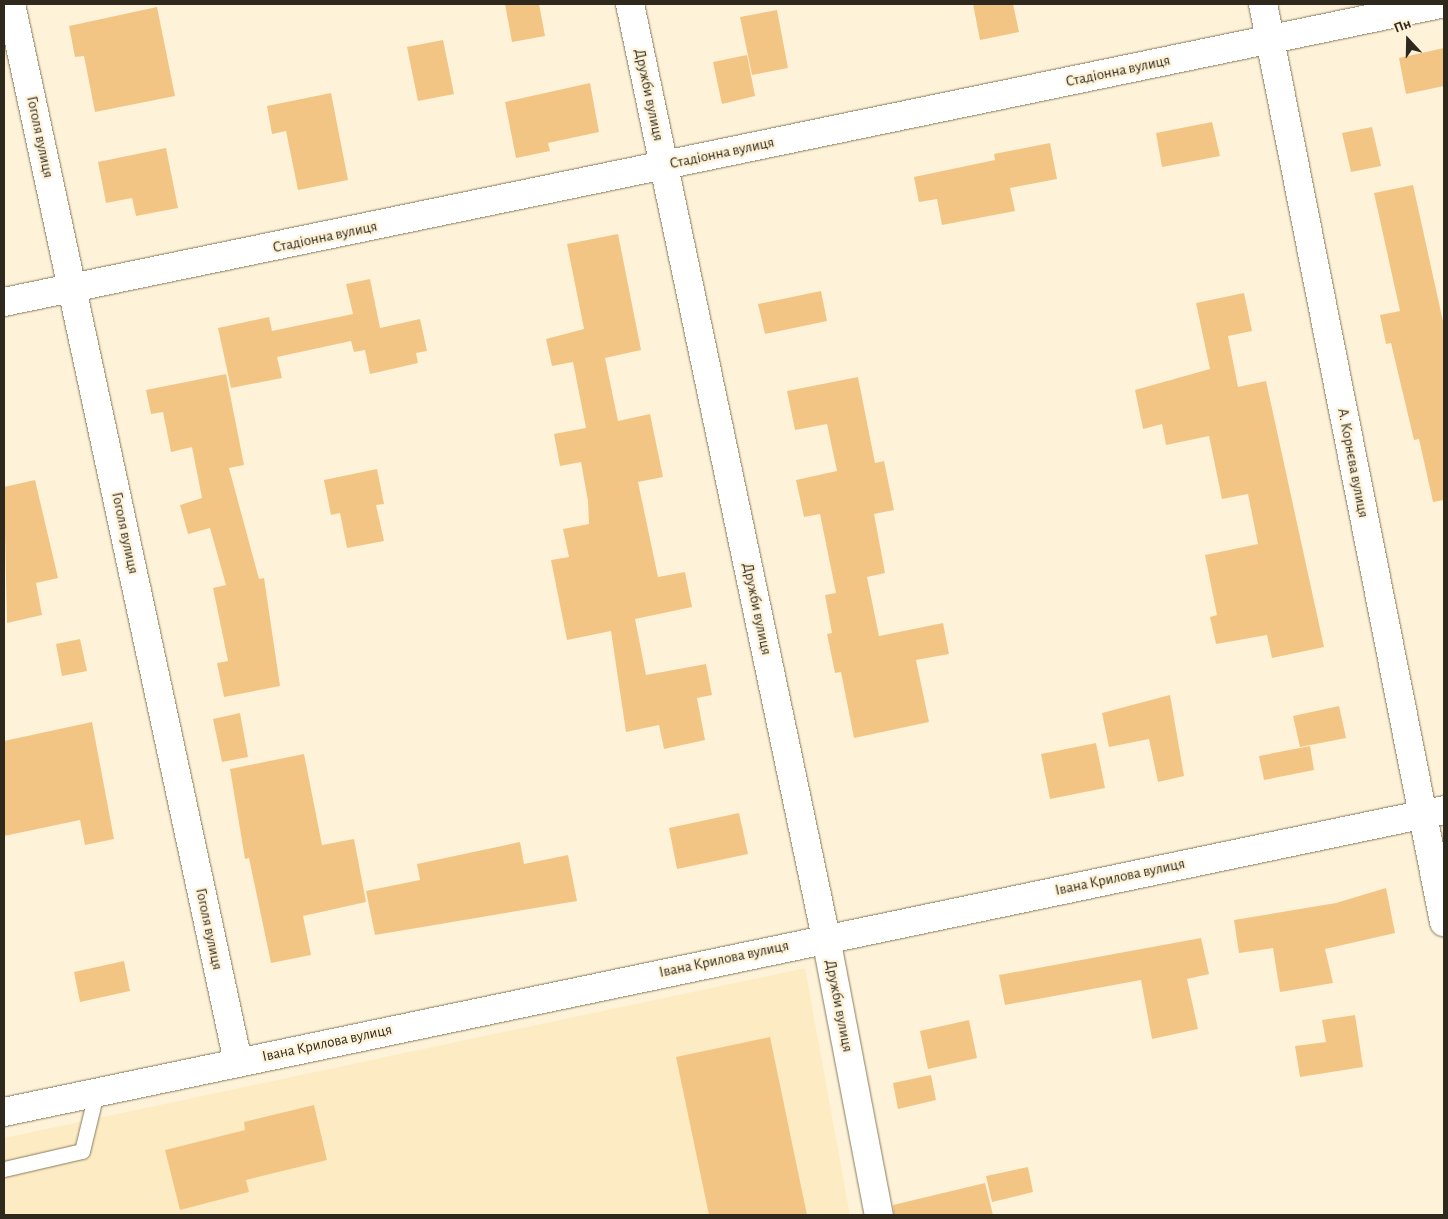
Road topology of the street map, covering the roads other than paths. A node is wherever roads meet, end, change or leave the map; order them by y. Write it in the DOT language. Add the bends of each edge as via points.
graph roads {
  1 [pos="11,4"];
  2 [pos="630,4"];
  3 [pos="1263,4"];
  4 [pos="1440,4"];
  5 [pos="1270,40"];
  6 [pos="664,165"];
  7 [pos="73,290"];
  8 [pos="4,302"];
  9 [pos="1433,813"];
  10 [pos="1444,922"];
  11 [pos="826,938"];
  12 [pos="238,1062"];
  13 [pos="96,1093"];
  14 [pos="4,1112"];
  15 [pos="4,1170"];
  16 [pos="879,1215"];
  1 -- 7 [label="street, Гоголя вулиця"];
  2 -- 6 [label="street, Дружби вулиця"];
  3 -- 5 [label="street, А. Корнєва вулиця"];
  4 -- 5 [label="street, Стадіонна вулиця"];
  5 -- 6 [label="street, Стадіонна вулиця"];
  5 -- 9 [label="street, А. Корнєва вулиця"];
  6 -- 7 [label="street, Стадіонна вулиця"];
  6 -- 11 [label="street, Дружби вулиця"];
  7 -- 8 [label="street, Стадіонна вулиця"];
  7 -- 12 [label="street, Гоголя вулиця"];
  9 -- 10 [label="street, А. Корнєва вулиця"];
  9 -- 11 [label="street, Івана Крилова вулиця"];
  11 -- 12 [label="street, Івана Крилова вулиця"];
  11 -- 16 [label="street, Дружби вулиця"];
  12 -- 13 [label="street, Івана Крилова вулиця"];
  13 -- 14 [label="street, Івана Крилова вулиця"];
  13 -- 15 [label="lane" via="82,1151"];
}
